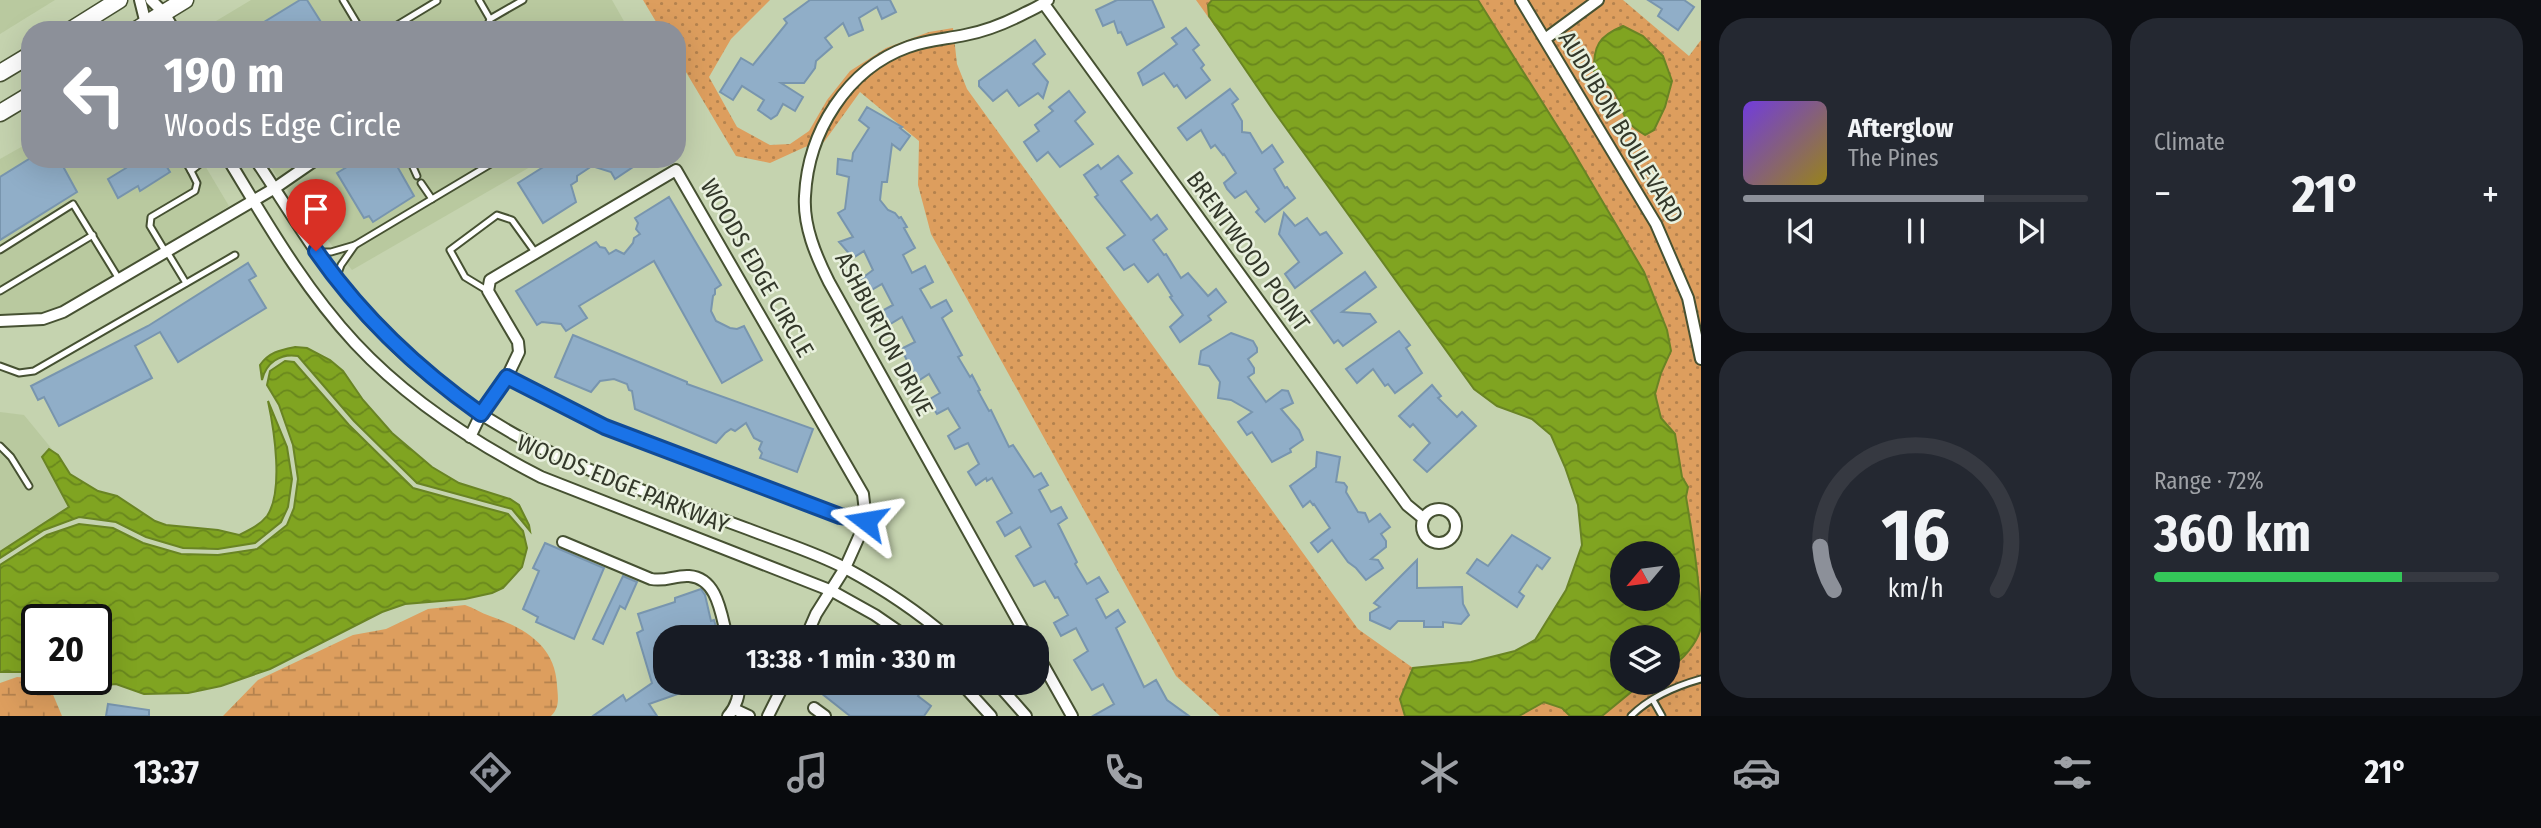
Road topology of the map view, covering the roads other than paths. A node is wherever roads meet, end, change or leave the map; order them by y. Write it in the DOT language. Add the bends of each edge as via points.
graph roads {
  1 [pos="119,0"];
  2 [pos="141,0"];
  3 [pos="150,0"];
  4 [pos="185,0"];
  5 [pos="343,0"];
  6 [pos="480,0"];
  7 [pos="523,0"];
  8 [pos="1521,0"];
  9 [pos="1598,0"];
  10 [pos="437,1"];
  11 [pos="1046,2"];
  12 [pos="164,13"];
  13 [pos="490,19"];
  14 [pos="85,21"];
  15 [pos="142,21"];
  16 [pos="153,21"];
  17 [pos="169,21"];
  18 [pos="356,21"];
  19 [pos="404,21"];
  20 [pos="1545,39"];
  21 [pos="21,60"];
  22 [pos="0,73"];
  23 [pos="21,100"];
  24 [pos="0,113"];
  25 [pos="189,168"];
  26 [pos="195,168"];
  27 [pos="233,168"];
  28 [pos="261,168"];
  29 [pos="304,168"];
  30 [pos="413,168"];
  31 [pos="484,168"];
  32 [pos="667,168"];
  33 [pos="675,168"];
  34 [pos="191,171"];
  35 [pos="417,176"];
  36 [pos="422,183"];
  37 [pos="275,188"];
  38 [pos="432,199"];
  39 [pos="253,200"];
  40 [pos="93,235"];
  41 [pos="355,245"];
  42 [pos="0,250"];
  43 [pos="166,251"];
  44 [pos="317,252"];
  45 [pos="536,253"];
  46 [pos="235,255"];
  47 [pos="120,279"];
  48 [pos="336,279"];
  49 [pos="186,283"];
  50 [pos="0,291"];
  51 [pos="488,291"];
  52 [pos="0,321"];
  53 [pos="1701,359"];
  54 [pos="0,366"];
  55 [pos="507,377"];
  56 [pos="481,414"];
  57 [pos="470,438"];
  58 [pos="0,446"];
  59 [pos="29,486"];
  60 [pos="1423,518"];
  61 [pos="866,521"];
  62 [pos="563,542"];
  63 [pos="845,568"];
  64 [pos="832,591"];
  65 [pos="724,625"];
  66 [pos="811,625"];
  67 [pos="890,625"];
  68 [pos="932,625"];
  69 [pos="1020,625"];
  70 [pos="1049,675"];
  71 [pos="1701,679"];
  72 [pos="739,695"];
  73 [pos="778,695"];
  74 [pos="972,695"];
  75 [pos="1007,695"];
  76 [pos="1653,699"];
  77 [pos="814,708"];
  78 [pos="731,712"];
  79 [pos="749,716"];
  80 [pos="768,716"];
  81 [pos="825,716"];
  82 [pos="991,716"];
  83 [pos="1026,716"];
  84 [pos="1072,716"];
  85 [pos="1631,716"];
  86 [pos="1662,716"];
  1 -- 14 [label="main road"];
  2 -- 15 [label="street"];
  3 -- 12 [label="street"];
  4 -- 12 [label="main road"];
  5 -- 18 [label="lane"];
  6 -- 13 [label="lane"];
  7 -- 13 [label="lane"];
  8 -- 20 [label="street, AUDUBON BOULEVARD"];
  9 -- 20 [label="street"];
  10 -- 19 [label="lane"];
  11 -- 60 [label="street, BRENTWOOD POINT" via="1407,505"];
  11 -- 69 [label="street, ASHBURTON DRIVE" via="990,29 906,47 861,75 836,103 820,131 805,196 813,246 829,282"];
  12 -- 16 [label="main road"];
  12 -- 17 [label="street"];
  20 -- 53 [label="street, AUDUBON BOULEVARD" via="1656,224 1688,298"];
  21 -- 22 [label="main road"];
  23 -- 24 [label="main road"];
  25 -- 34 [label="lane"];
  26 -- 34 [label="lane"];
  27 -- 39 [label="street, WOODS EDGE PARKWAY"];
  28 -- 37 [label="street, WOODS EDGE PARKWAY"];
  29 -- 37 [label="street"];
  30 -- 35 [label="lane"];
  31 -- 38 [label="lane"];
  32 -- 45 [label="street, WOODS EDGE CIRCLE"];
  33 -- 61 [label="street, WOODS EDGE CIRCLE" via="863,494"];
  34 -- 43 [label="lane" via="197,183 195,191 151,217 150,226"];
  36 -- 38 [label="lane"];
  37 -- 39 [label="street"];
  37 -- 44 [label="street, WOODS EDGE PARKWAY"];
  38 -- 41 [label="lane"];
  39 -- 43 [label="street"];
  39 -- 57 [label="street, WOODS EDGE PARKWAY" via="298,271 355,344 414,397"];
  40 -- 42 [label="lane" via="74,204"];
  40 -- 47 [label="lane"];
  40 -- 50 [label="lane"];
  41 -- 44 [label="lane"];
  41 -- 48 [label="lane"];
  43 -- 47 [label="street"];
  43 -- 49 [label="lane"];
  44 -- 48 [label="street, WOODS EDGE PARKWAY"];
  45 -- 51 [label="street, WOODS EDGE CIRCLE" via="490,280"];
  45 -- 51 [label="lane" via="512,220 497,215 450,250 465,277"];
  46 -- 49 [label="lane"];
  47 -- 52 [label="street" via="53,316"];
  48 -- 56 [label="street, WOODS EDGE PARKWAY" via="419,367"];
  49 -- 54 [label="lane" via="34,371 19,373"];
  51 -- 55 [label="street" via="519,342"];
  55 -- 56 [label="street"];
  55 -- 61 [label="lane" via="605,427 840,516"];
  56 -- 57 [label="street"];
  56 -- 63 [label="street, WOODS EDGE PARKWAY" via="564,459"];
  57 -- 64 [label="street, WOODS EDGE PARKWAY" via="576,493"];
  58 -- 59 [label="lane"];
  61 -- 63 [label="street"];
  62 -- 65 [label="street" via="651,579 690,576 705,582 714,592"];
  63 -- 64 [label="street"];
  63 -- 68 [label="street, WOODS EDGE PARKWAY"];
  64 -- 66 [label="street"];
  64 -- 67 [label="street, WOODS EDGE PARKWAY"];
  70 -- 84 [label="street"];
  71 -- 76 [label="lane"];
  72 -- 78 [label="street"];
  73 -- 80 [label="street"];
  74 -- 82 [label="street"];
  75 -- 83 [label="street"];
  76 -- 85 [label="lane"];
  76 -- 86 [label="lane"];
  77 -- 81 [label="street"];
  78 -- 79 [label="street"];
}
